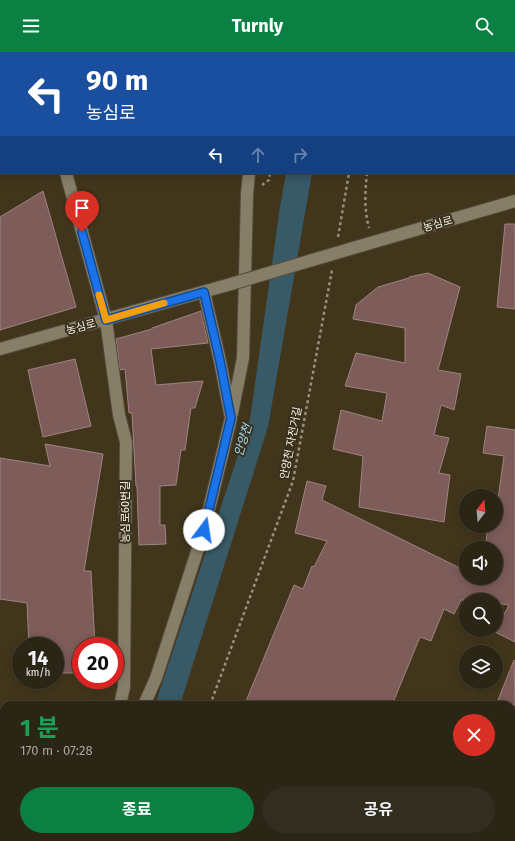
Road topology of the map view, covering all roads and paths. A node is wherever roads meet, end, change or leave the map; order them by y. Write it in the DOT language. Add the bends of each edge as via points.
graph roads {
  1 [pos="66,174"];
  2 [pos="249,174"];
  3 [pos="349,174"];
  4 [pos="366,174"];
  5 [pos="515,201"];
  6 [pos="337,240"];
  7 [pos="373,243"];
  8 [pos="333,263"];
  9 [pos="204,292"];
  10 [pos="106,320"];
  11 [pos="0,350"];
  12 [pos="231,418"];
  13 [pos="121,701"];
  14 [pos="146,701"];
  15 [pos="211,701"];
  1 -- 10 [label="street, 농심로60번길"];
  2 -- 12 [label="street" via="243,358"];
  3 -- 6 [label="path"];
  4 -- 7 [label="path" via="366,215"];
  5 -- 7 [label="street, 농심로"];
  7 -- 9 [label="street, 농심로, bridge"];
  8 -- 15 [label="path, 안양천 자전거길" via="293,481"];
  9 -- 10 [label="street, 농심로"];
  9 -- 12 [label="street"];
  10 -- 11 [label="street, 농심로"];
  10 -- 13 [label="street, 농심로60번길" via="119,415 126,442 124,686"];
  12 -- 14 [label="street" via="204,530 156,678"];
}
